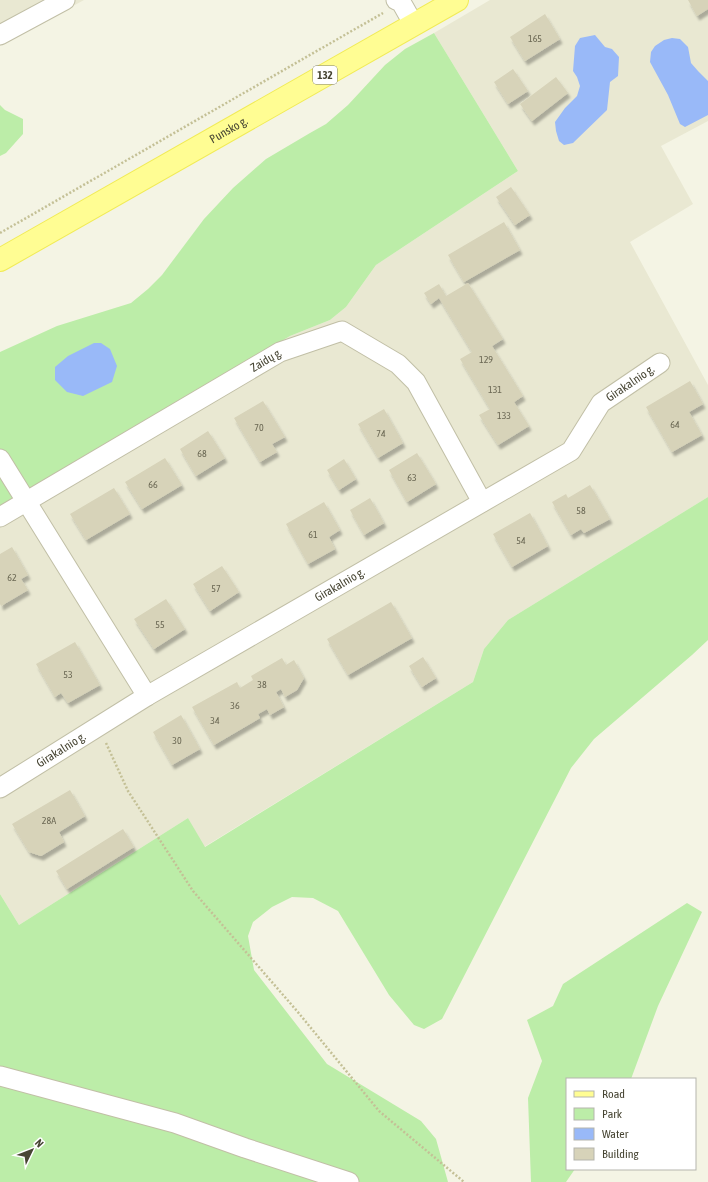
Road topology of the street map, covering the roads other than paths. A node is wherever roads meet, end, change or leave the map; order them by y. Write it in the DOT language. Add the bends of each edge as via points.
graph roads {
  1 [pos="65,0"];
  2 [pos="457,0"];
  3 [pos="399,1"];
  4 [pos="414,25"];
  5 [pos="0,35"];
  6 [pos="0,260"];
  7 [pos="660,363"];
  8 [pos="0,459"];
  9 [pos="26,500"];
  10 [pos="482,502"];
  11 [pos="0,517"];
  12 [pos="147,696"];
  13 [pos="0,788"];
  14 [pos="0,1076"];
  15 [pos="349,1182"];
  1 -- 5 [label="street"];
  2 -- 4 [label="main road, Punsko g. / 132"];
  3 -- 4 [label="street"];
  4 -- 6 [label="main road, Punsko g. / 132"];
  7 -- 10 [label="street, Girakalnio g." via="600,403 571,451"];
  8 -- 9 [label="street"];
  9 -- 10 [label="street, Zaidų g." via="280,352 342,331 398,364 416,382"];
  9 -- 11 [label="street, Zaidų g."];
  9 -- 12 [label="street"];
  10 -- 12 [label="street, Girakalnio g."];
  12 -- 13 [label="street, Girakalnio g."];
  14 -- 15 [label="street" via="176,1123"];
}
